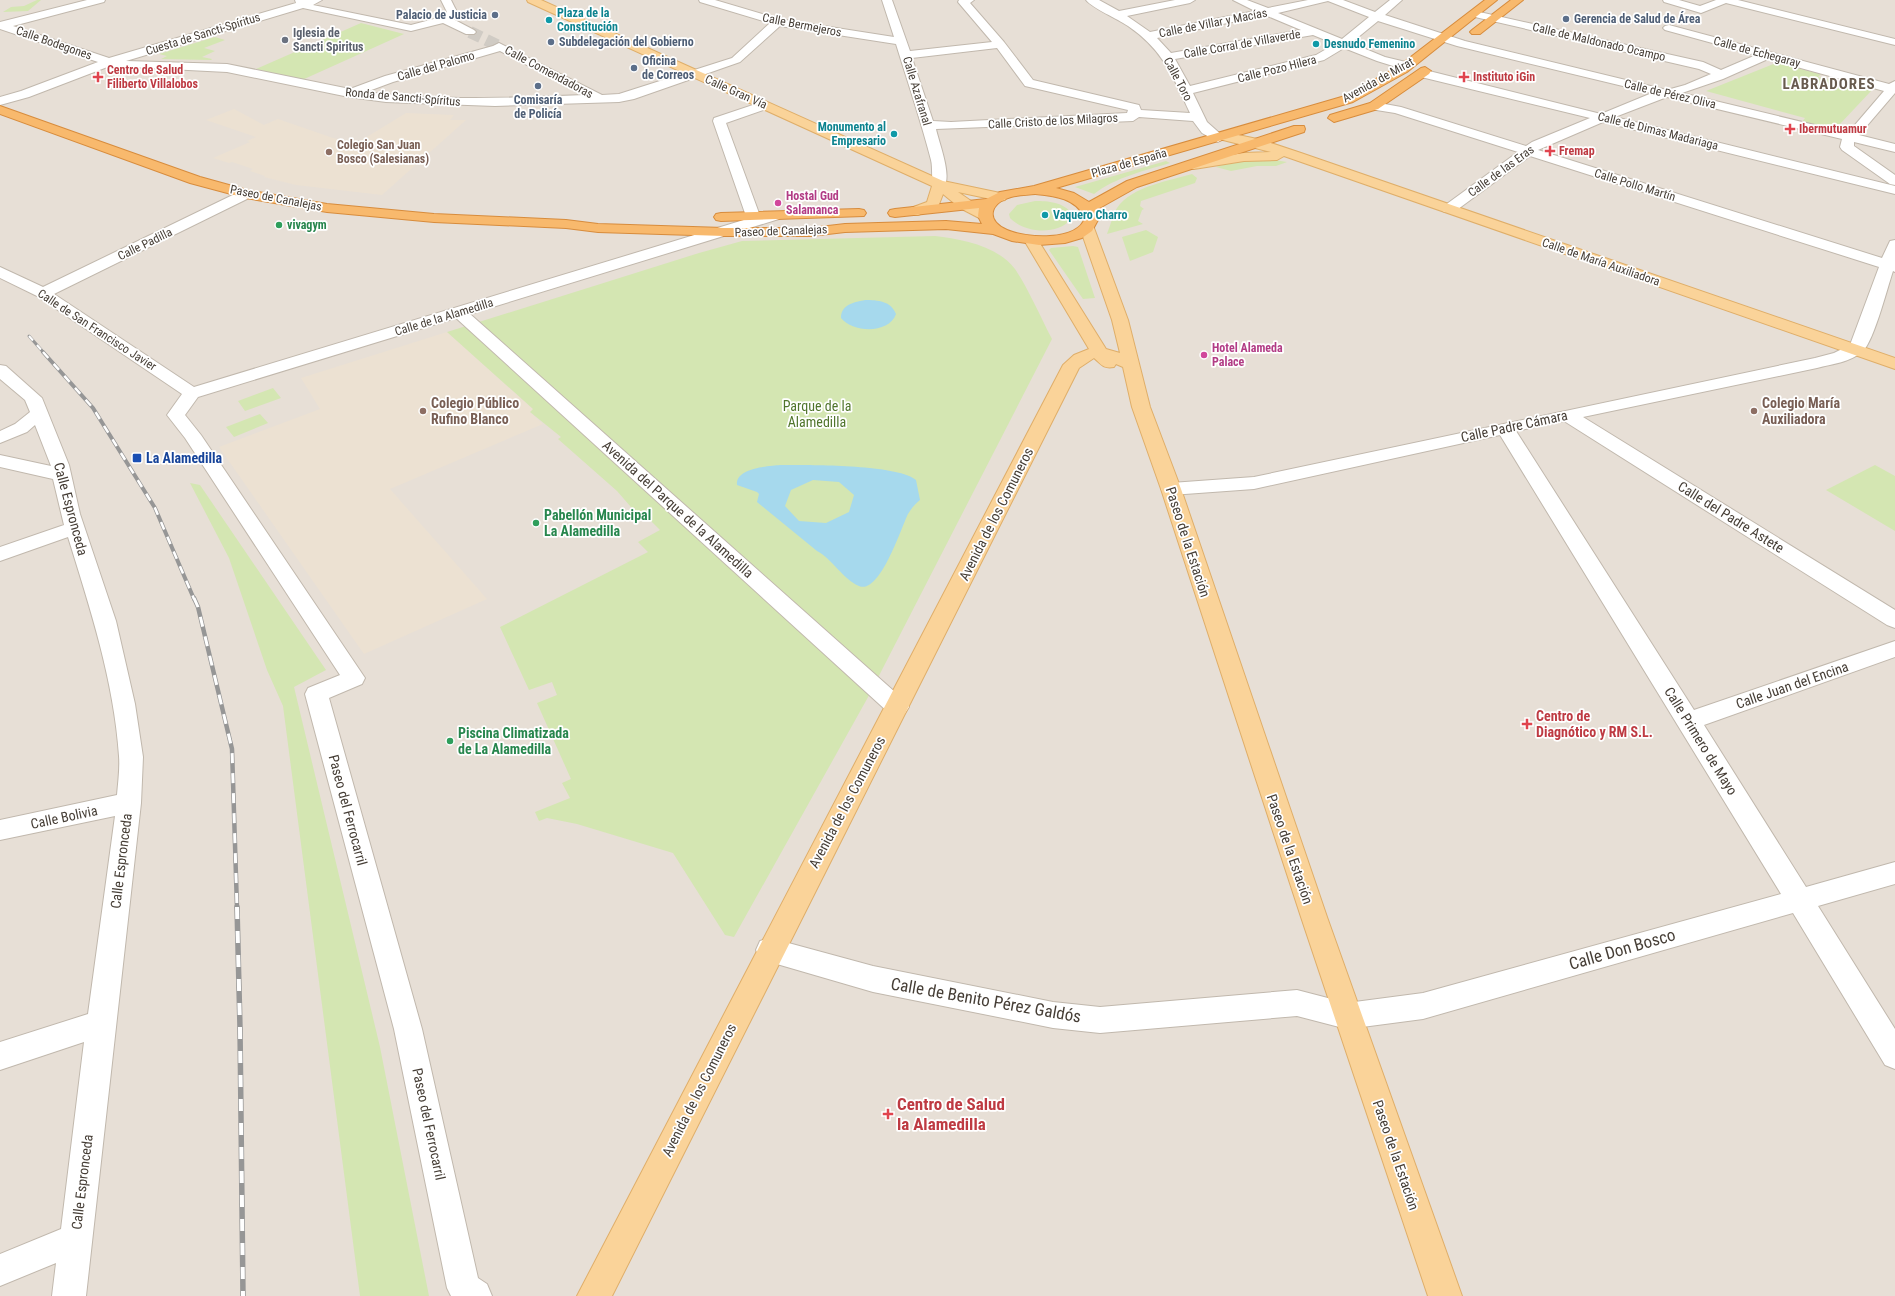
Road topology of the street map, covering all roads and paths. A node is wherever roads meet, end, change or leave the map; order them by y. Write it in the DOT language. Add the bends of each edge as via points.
graph roads {
  1 [pos="100,0"];
  2 [pos="317,0"];
  3 [pos="446,0"];
  4 [pos="532,0"];
  5 [pos="704,0"];
  6 [pos="887,0"];
  7 [pos="969,0"];
  8 [pos="1091,0"];
  9 [pos="1190,0"];
  10 [pos="1238,0"];
  11 [pos="1324,0"];
  12 [pos="1333,0"];
  13 [pos="1397,0"];
  14 [pos="1492,0"];
  15 [pos="1518,0"];
  16 [pos="1668,0"];
  17 [pos="1725,0"];
  18 [pos="302,2"];
  19 [pos="1701,10"];
  20 [pos="1268,12"];
  21 [pos="1475,14"];
  22 [pos="1118,15"];
  23 [pos="1376,16"];
  24 [pos="1494,18"];
  25 [pos="444,19"];
  26 [pos="778,22"];
  27 [pos="1,25"];
  28 [pos="470,32"];
  29 [pos="1315,32"];
  30 [pos="1148,36"];
  31 [pos="1444,38"];
  32 [pos="902,42"];
  33 [pos="1895,42"];
  34 [pos="1344,43"];
  35 [pos="1000,44"];
  36 [pos="1461,44"];
  37 [pos="501,47"];
  38 [pos="1450,51"];
  39 [pos="906,55"];
  40 [pos="1767,55"];
  41 [pos="1168,57"];
  42 [pos="109,62"];
  43 [pos="1432,65"];
  44 [pos="1406,66"];
  45 [pos="1421,73"];
  46 [pos="696,74"];
  47 [pos="1719,76"];
  48 [pos="1893,87"];
  49 [pos="1186,90"];
  50 [pos="349,93"];
  51 [pos="1667,93"];
  52 [pos="599,98"];
  53 [pos="0,101"];
  54 [pos="1879,104"];
  55 [pos="765,105"];
  56 [pos="1374,106"];
  57 [pos="1895,108"];
  58 [pos="0,110"];
  59 [pos="1134,113"];
  60 [pos="1198,117"];
  61 [pos="1603,118"];
  62 [pos="1324,121"];
  63 [pos="928,125"];
  64 [pos="1310,126"];
  65 [pos="1289,133"];
  66 [pos="1851,136"];
  67 [pos="1221,137"];
  68 [pos="1257,143"];
  69 [pos="1895,148"];
  70 [pos="1527,151"];
  71 [pos="1302,158"];
  72 [pos="1194,164"];
  73 [pos="1895,181"];
  74 [pos="939,184"];
  75 [pos="1035,190"];
  76 [pos="1895,190"];
  77 [pos="246,194"];
  78 [pos="996,200"];
  79 [pos="965,206"];
  80 [pos="1089,208"];
  81 [pos="1449,209"];
  82 [pos="913,212"];
  83 [pos="753,216"];
  84 [pos="774,216"];
  85 [pos="985,217"];
  86 [pos="566,224"];
  87 [pos="1087,228"];
  88 [pos="996,230"];
  89 [pos="724,232"];
  90 [pos="694,236"];
  91 [pos="1031,240"];
  92 [pos="1895,244"];
  93 [pos="1891,265"];
  94 [pos="0,272"];
  95 [pos="43,293"];
  96 [pos="459,312"];
  97 [pos="1855,350"];
  98 [pos="1099,352"];
  99 [pos="1130,364"];
  100 [pos="1895,364"];
  101 [pos="0,370"];
  102 [pos="192,393"];
  103 [pos="1139,401"];
  104 [pos="1567,415"];
  105 [pos="43,424"];
  106 [pos="1506,428"];
  107 [pos="2,438"];
  108 [pos="0,458"];
  109 [pos="0,461"];
  110 [pos="63,475"];
  111 [pos="1171,489"];
  112 [pos="74,528"];
  113 [pos="0,554"];
  114 [pos="1895,620"];
  115 [pos="1895,649"];
  116 [pos="897,707"];
  117 [pos="1689,721"];
  118 [pos="129,803"];
  119 [pos="0,830"];
  120 [pos="1895,873"];
  121 [pos="1799,900"];
  122 [pos="770,950"];
  123 [pos="1348,1016"];
  124 [pos="101,1023"];
  125 [pos="1890,1040"];
  126 [pos="0,1056"];
  127 [pos="76,1239"];
  128 [pos="0,1270"];
  129 [pos="69,1296"];
  130 [pos="475,1296"];
  131 [pos="594,1296"];
  132 [pos="1445,1296"];
  1 -- 27 [label="street"];
  2 -- 18 [label="street, Cuesta de Sancti-Spíritus"];
  3 -- 25 [label="street" via="452,12 449,18"];
  4 -- 46 [label="main road, Calle Gran Vía"];
  5 -- 26 [label="street, Calle Bermejeros"];
  6 -- 32 [label="street, Calle Azafranal"];
  7 -- 35 [label="street" via="963,2"];
  8 -- 22 [label="street, Calle Toro"];
  9 -- 22 [label="street"];
  10 -- 20 [label="street"];
  11 -- 20 [label="street, Calle de Villar y Macías"];
  12 -- 23 [label="street, Calle de Pérez Oliva"];
  13 -- 23 [label="street, Calle Pozo Hilera"];
  14 -- 21 [label="highway, Avenida de Mirat"];
  15 -- 24 [label="highway"];
  16 -- 19 [label="street"];
  17 -- 19 [label="street"];
  17 -- 33 [label="street"];
  18 -- 25 [label="street" via="310,7 411,28"];
  18 -- 42 [label="street, Cuesta de Sancti-Spíritus"];
  19 -- 40 [label="street, Calle de Echegaray" via="1702,15 1669,28"];
  20 -- 29 [label="street"];
  20 -- 30 [label="street, Calle de Villar y Macías"];
  21 -- 24 [label="street, Calle de Maldonado Ocampo"];
  21 -- 31 [label="highway, Avenida de Mirat"];
  22 -- 30 [label="street, Calle Toro"];
  23 -- 31 [label="street, Calle de Pérez Oliva"];
  23 -- 34 [label="street, Calle Pozo Hilera"];
  24 -- 36 [label="highway"];
  24 -- 47 [label="street, Calle de Maldonado Ocampo" via="1703,66 1718,73"];
  25 -- 28 [label="street"];
  26 -- 32 [label="street, Calle Bermejeros"];
  26 -- 46 [label="street, Ronda de Sancti-Spíritus" via="736,60"];
  27 -- 42 [label="street, Calle Bodegones"];
  29 -- 34 [label="street"];
  29 -- 41 [label="street, Calle Corral de Villaverde"];
  30 -- 41 [label="street, Calle Toro"];
  31 -- 36 [label="street, Calle de Pérez Oliva"];
  31 -- 44 [label="highway, Avenida de Mirat"];
  32 -- 39 [label="street, Calle Azafranal"];
  34 -- 44 [label="street"];
  34 -- 49 [label="street, Calle Pozo Hilera" via="1320,58"];
  35 -- 39 [label="street"];
  35 -- 59 [label="street" via="1029,83 1135,108"];
  36 -- 38 [label="highway"];
  36 -- 51 [label="street, Calle de Pérez Oliva"];
  37 -- 50 [label="street, Calle del Palomo"];
  37 -- 52 [label="street, Calle Comendadoras"];
  39 -- 63 [label="street, Calle Azafranal"];
  40 -- 47 [label="street, Calle de las Eras"];
  40 -- 48 [label="street, Calle de Echegaray"];
  41 -- 49 [label="street, Calle Toro"];
  42 -- 50 [label="street, Ronda de Sancti-Spíritus" via="227,68"];
  42 -- 53 [label="street, Cuesta de Sancti-Spíritus"];
  43 -- 45 [label="highway, Avenida de Mirat"];
  44 -- 67 [label="highway, Avenida de Mirat" via="1349,99"];
  45 -- 56 [label="highway, Avenida de Mirat"];
  45 -- 61 [label="street, Calle de Dimas Madariaga"];
  46 -- 52 [label="street, Ronda de Sancti-Spíritus" via="630,96"];
  46 -- 55 [label="main road, Calle Gran Vía"];
  47 -- 51 [label="street, Calle de las Eras" via="1689,88"];
  48 -- 54 [label="street"];
  49 -- 60 [label="street, Calle Toro"];
  50 -- 52 [label="street, Ronda de Sancti-Spíritus" via="448,102"];
  51 -- 61 [label="street, Calle de las Eras"];
  51 -- 66 [label="street, Calle de Pérez Oliva"];
  54 -- 57 [label="street"];
  54 -- 66 [label="street"];
  55 -- 74 [label="main road, Calle Gran Vía"];
  55 -- 83 [label="street" via="719,121"];
  56 -- 62 [label="highway, Avenida de Mirat"];
  56 -- 70 [label="street, Calle Pollo Martín" via="1397,110"];
  58 -- 77 [label="highway, Paseo de Canalejas" via="195,180"];
  59 -- 60 [label="street, Calle Cristo de los Milagros"];
  59 -- 63 [label="street, Calle Cristo de los Milagros" via="1133,118"];
  60 -- 67 [label="street, Calle Toro" via="1207,130"];
  61 -- 70 [label="street, Calle de las Eras"];
  61 -- 76 [label="street, Calle de Dimas Madariaga"];
  63 -- 74 [label="street, Calle Azafranal" via="940,170"];
  64 -- 65 [label="highway"];
  65 -- 68 [label="highway"];
  65 -- 71 [label="main road" via="1288,145"];
  66 -- 69 [label="street, Calle de Pérez Oliva"];
  66 -- 73 [label="street" via="1847,147"];
  67 -- 68 [label="main road, Calle de María Auxiliadora"];
  67 -- 75 [label="highway, Plaza de España"];
  68 -- 71 [label="main road, Calle de María Auxiliadora"];
  68 -- 72 [label="highway, Plaza de España"];
  70 -- 81 [label="street, Calle de las Eras"];
  70 -- 93 [label="street, Calle Pollo Martín"];
  71 -- 72 [label="main road, Calle de María Auxiliadora" via="1259,156"];
  71 -- 81 [label="main road, Calle de María Auxiliadora"];
  72 -- 80 [label="highway, Plaza de España" via="1132,184"];
  74 -- 78 [label="main road, Calle Gran Vía"];
  74 -- 79 [label="main road, Calle Gran Vía"];
  74 -- 82 [label="main road" via="933,204"];
  75 -- 78 [label="highway, Plaza de España" via="1022,191"];
  75 -- 80 [label="highway, Plaza de España" via="1068,195"];
  77 -- 86 [label="highway, Paseo de Canalejas" via="327,208 387,214"];
  77 -- 95 [label="street, Calle Padilla"];
  78 -- 79 [label="highway, Paseo de Canalejas"];
  78 -- 85 [label="highway" via="986,209"];
  79 -- 82 [label="highway, Paseo de Canalejas"];
  79 -- 85 [label="main road, Calle Gran Vía"];
  80 -- 87 [label="highway" via="1092,218"];
  81 -- 97 [label="main road, Calle de María Auxiliadora"];
  82 -- 84 [label="highway, Paseo de Canalejas"];
  83 -- 84 [label="highway, Paseo de Canalejas"];
  83 -- 86 [label="highway, Paseo de Canalejas" via="624,217"];
  84 -- 89 [label="street, Calle de la Alamedilla"];
  85 -- 88 [label="highway"];
  86 -- 90 [label="highway, Paseo de Canalejas"];
  87 -- 91 [label="highway" via="1073,236 1053,240"];
  87 -- 99 [label="main road, Paseo de la Estación" via="1120,320"];
  88 -- 89 [label="highway, Paseo de Canalejas" via="946,225 845,228 811,232"];
  88 -- 91 [label="highway" via="1012,237"];
  89 -- 90 [label="street, Calle de la Alamedilla"];
  90 -- 96 [label="street, Calle de la Alamedilla"];
  91 -- 98 [label="main road, Paseo de la Estación"];
  92 -- 93 [label="street"];
  93 -- 97 [label="street" via="1860,344"];
  94 -- 95 [label="street, Calle de San Francisco Javier"];
  95 -- 102 [label="street, Calle de San Francisco Javier"];
  96 -- 102 [label="street, Calle de la Alamedilla"];
  96 -- 116 [label="street, Avenida del Parque de la Alamedilla"];
  97 -- 100 [label="main road, Calle de María Auxiliadora"];
  97 -- 104 [label="street, Calle Padre Cámara" via="1817,363"];
  98 -- 99 [label="main road"];
  98 -- 103 [label="main road, Paseo de la Estación"];
  98 -- 116 [label="main road, Avenida de los Comuneros" via="1083,355 1072,365"];
  99 -- 103 [label="main road, Paseo de la Estación"];
  101 -- 105 [label="street, Calle Espronceda" via="33,398"];
  102 -- 130 [label="street, Paseo del Ferrocarril" via="176,415 192,435 354,678 316,694 408,1029 464,1288"];
  103 -- 111 [label="main road, Paseo de la Estación"];
  104 -- 106 [label="street, Calle Padre Cámara"];
  104 -- 114 [label="street, Calle del Padre Astete"];
  105 -- 107 [label="street" via="20,428"];
  105 -- 110 [label="street, Calle Espronceda"];
  106 -- 111 [label="street, Calle Padre Cámara" via="1254,483"];
  106 -- 117 [label="street, Calle Primero de Mayo"];
  107 -- 108 [label="street" via="13,438 16,443 13,450"];
  109 -- 110 [label="street"];
  110 -- 112 [label="street, Calle Espronceda"];
  111 -- 123 [label="main road, Paseo de la Estación"];
  112 -- 113 [label="street"];
  112 -- 118 [label="street, Calle Espronceda" via="105,620 124,704 131,757"];
  115 -- 117 [label="street, Calle Juan del Encina"];
  116 -- 122 [label="main road, Avenida de los Comuneros"];
  117 -- 121 [label="street, Calle Primero de Mayo"];
  118 -- 119 [label="street, Calle Bolivia"];
  118 -- 124 [label="street, Calle Espronceda"];
  120 -- 121 [label="street, Calle Don Bosco"];
  121 -- 123 [label="street, Calle Don Bosco" via="1423,1006"];
  121 -- 125 [label="street, Calle Primero de Mayo"];
  122 -- 123 [label="street, Calle de Benito Pérez Galdós" via="872,979 1054,1015 1100,1020 1297,1004"];
  122 -- 131 [label="main road, Avenida de los Comuneros"];
  123 -- 132 [label="main road, Paseo de la Estación"];
  124 -- 126 [label="street"];
  124 -- 127 [label="street, Calle Espronceda"];
  127 -- 128 [label="street"];
  127 -- 129 [label="street, Calle Espronceda"];
}
